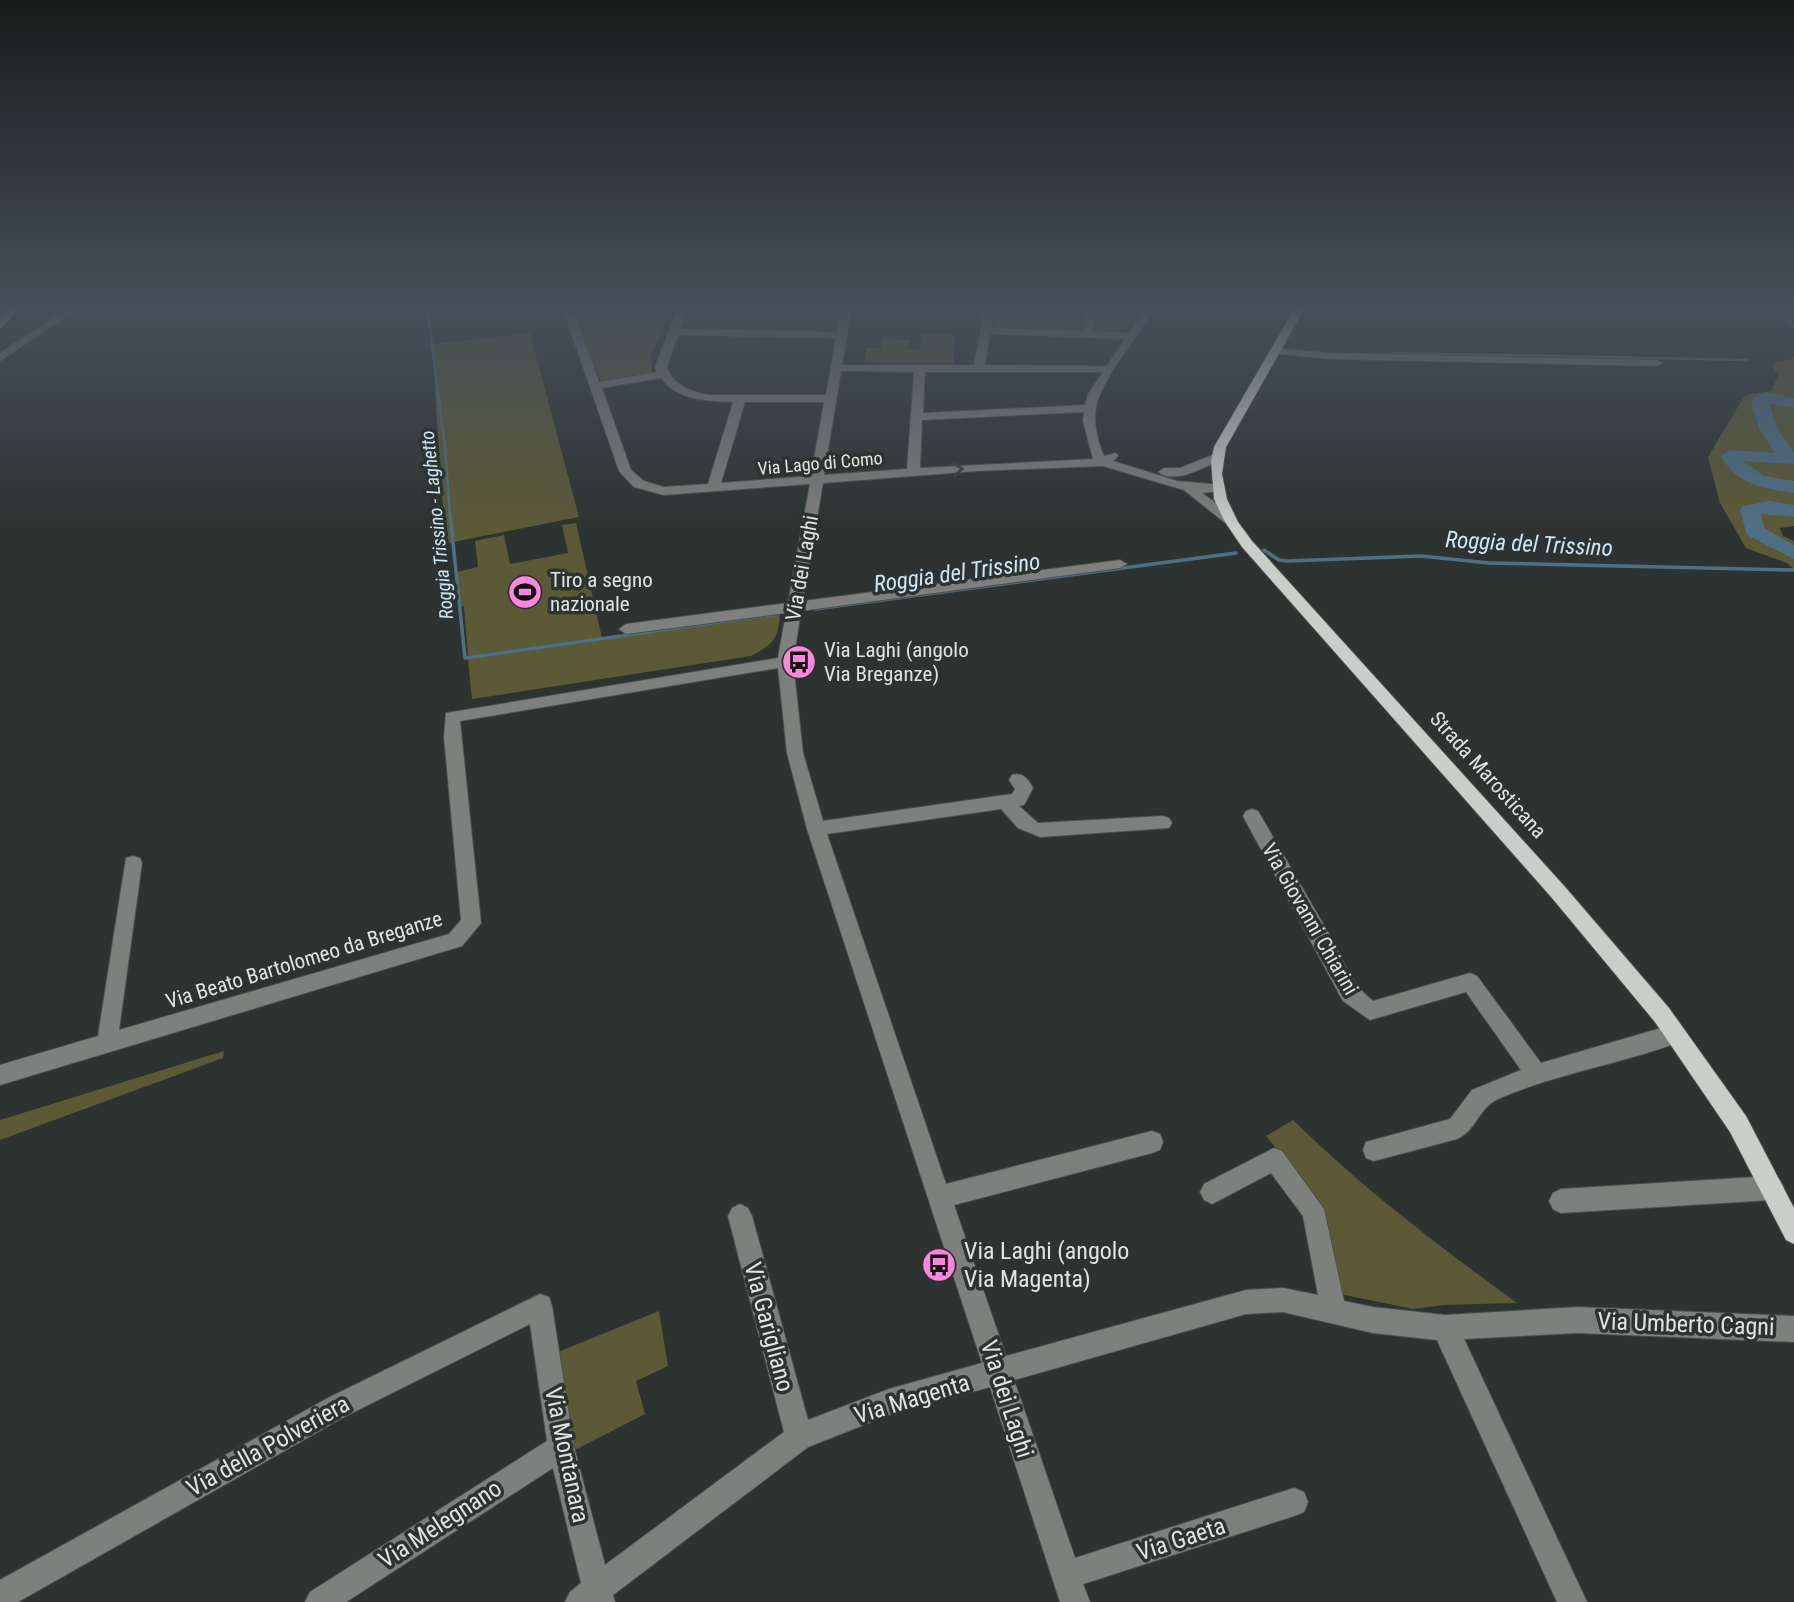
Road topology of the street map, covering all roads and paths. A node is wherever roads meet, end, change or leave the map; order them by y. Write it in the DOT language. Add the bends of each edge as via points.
graph roads {
  1 [pos="593,381"];
  2 [pos="625,381"];
  3 [pos="669,381"];
  4 [pos="834,381"];
  5 [pos="919,381"];
  6 [pos="1102,381"];
  7 [pos="1257,381"];
  8 [pos="595,386"];
  9 [pos="740,398"];
  10 [pos="831,399"];
  11 [pos="1090,408"];
  12 [pos="918,417"];
  13 [pos="1217,457"];
  14 [pos="1108,459"];
  15 [pos="913,472"];
  16 [pos="1164,472"];
  17 [pos="817,480"];
  18 [pos="1184,486"];
  19 [pos="1217,488"];
  20 [pos="712,489"];
  21 [pos="1229,519"];
  22 [pos="1120,564"];
  23 [pos="794,607"];
  24 [pos="626,629"];
  25 [pos="785,662"];
  26 [pos="1018,780"];
  27 [pos="1005,801"];
  28 [pos="1252,816"];
  29 [pos="1163,823"];
  30 [pos="816,829"];
  31 [pos="133,863"];
  32 [pos="1675,1034"];
  33 [pos="107,1044"];
  34 [pos="1537,1074"];
  35 [pos="0,1075"];
  36 [pos="1152,1142"];
  37 [pos="1374,1150"];
  38 [pos="1772,1188"];
  39 [pos="1212,1192"];
  40 [pos="940,1197"];
  41 [pos="1561,1201"];
  42 [pos="740,1216"];
  43 [pos="1794,1232"];
  44 [pos="540,1306"];
  45 [pos="1333,1311"];
  46 [pos="1445,1328"];
  47 [pos="1794,1329"];
  48 [pos="999,1372"];
  49 [pos="799,1437"];
  50 [pos="561,1447"];
  51 [pos="1294,1502"];
  52 [pos="1071,1589"];
  53 [pos="0,1596"];
  54 [pos="592,1598"];
  55 [pos="320,1602"];
  56 [pos="1572,1602"];
  1 -- 8 [label="street, Via Lago di Como"];
  2 -- 8 [label="street"];
  3 -- 9 [label="street" via="693,395"];
  4 -- 10 [label="street, Via dei Laghi"];
  5 -- 12 [label="street"];
  6 -- 11 [label="street"];
  7 -- 13 [label="main road, Strada Marosticana"];
  8 -- 20 [label="street, Via Lago di Como" via="625,471 639,484 664,491"];
  9 -- 10 [label="street"];
  9 -- 20 [label="street"];
  10 -- 17 [label="street, Via dei Laghi"];
  11 -- 12 [label="street"];
  11 -- 14 [label="street" via="1099,459"];
  12 -- 15 [label="street"];
  13 -- 16 [label="street" via="1182,472"];
  13 -- 19 [label="main road, Strada Marosticana"];
  15 -- 14 [label="street, Via Lago di Como, one-way"];
  14 -- 16 [label="street"];
  14 -- 18 [label="street"];
  15 -- 17 [label="street, Via Lago di Como"];
  16 -- 19 [label="street"];
  17 -- 20 [label="street, Via Lago di Como"];
  17 -- 23 [label="street, Via dei Laghi"];
  18 -- 19 [label="street"];
  18 -- 21 [label="street"];
  19 -- 21 [label="main road, Strada Marosticana"];
  21 -- 32 [label="main road, Strada Marosticana" via="1559,893"];
  22 -- 23 [label="street"];
  23 -- 24 [label="street"];
  23 -- 25 [label="street, Via dei Laghi"];
  25 -- 30 [label="street, Via dei Laghi" via="795,753"];
  25 -- 33 [label="street, Via Beato Bartolomeo da Breganze" via="452,717 471,923 455,940"];
  26 -- 27 [label="street" via="1024,788 1022,794 1018,800"];
  27 -- 29 [label="street" via="1022,822 1040,830"];
  27 -- 30 [label="street"];
  28 -- 34 [label="street, Via Giovanni Chiarini" via="1342,983 1361,1006 1370,1011 1470,982"];
  30 -- 40 [label="street, Via dei Laghi"];
  31 -- 33 [label="street"];
  32 -- 34 [label="street"];
  32 -- 38 [label="main road, Strada Marosticana" via="1738,1124"];
  33 -- 35 [label="street, Via Beato Bartolomeo da Breganze"];
  34 -- 37 [label="street" via="1480,1097 1457,1128"];
  36 -- 40 [label="street"];
  38 -- 41 [label="street"];
  38 -- 43 [label="main road, Strada Marosticana"];
  39 -- 45 [label="street" via="1274,1159 1314,1216"];
  40 -- 48 [label="street, Via dei Laghi"];
  42 -- 49 [label="street, Via Garigliano"];
  44 -- 50 [label="street, Via Montanara"];
  44 -- 53 [label="street, Via della Polveriera" via="337,1407"];
  45 -- 46 [label="street, Via Magenta"];
  45 -- 48 [label="street, Via Magenta" via="1283,1300 1246,1302"];
  46 -- 47 [label="street, Via Umberto Cagni" via="1578,1320"];
  46 -- 56 [label="street"];
  48 -- 49 [label="street, Via Magenta" via="889,1402"];
  48 -- 52 [label="street, Via dei Laghi"];
  49 -- 54 [label="street, Via Magenta"];
  50 -- 54 [label="street, Via Montanara"];
  50 -- 55 [label="street, Via Melegnano"];
  51 -- 52 [label="street, Via Gaeta"];
}
